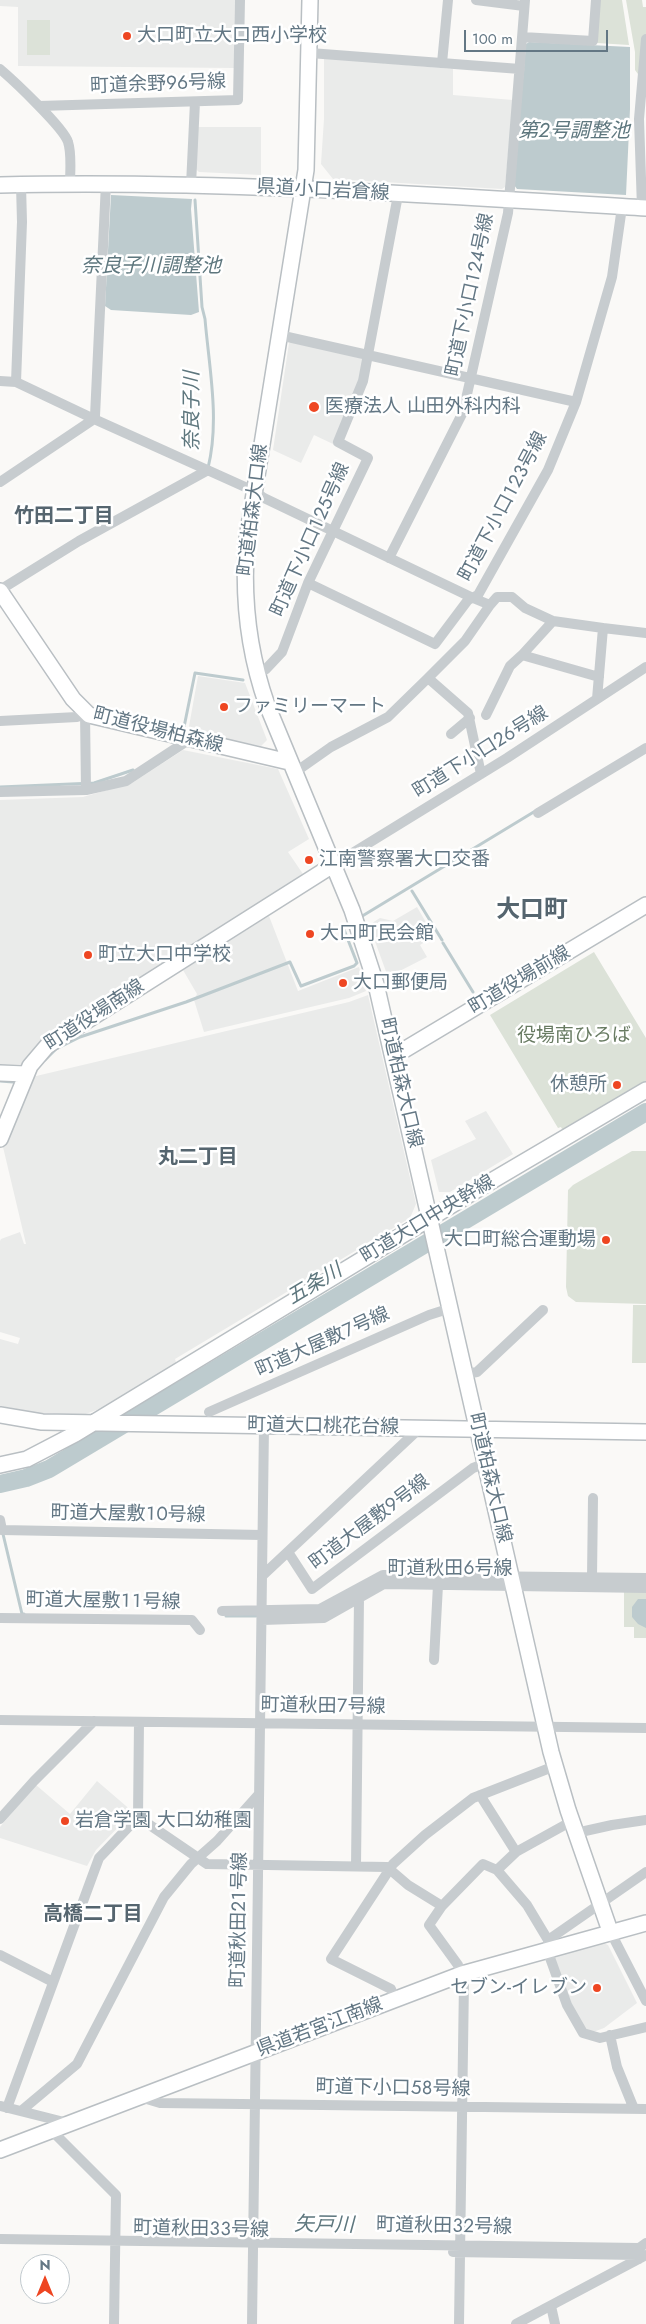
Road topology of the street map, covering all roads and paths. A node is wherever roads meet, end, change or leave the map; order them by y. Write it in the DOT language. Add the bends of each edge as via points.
graph roads {
  1 [pos="240,0"];
  2 [pos="310,0"];
  3 [pos="448,0"];
  4 [pos="476,0"];
  5 [pos="596,0"];
  6 [pos="525,3"];
  7 [pos="522,37"];
  8 [pos="646,39"];
  9 [pos="310,53"];
  10 [pos="442,63"];
  11 [pos="0,69"];
  12 [pos="520,70"];
  13 [pos="643,101"];
  14 [pos="194,102"];
  15 [pos="39,106"];
  16 [pos="106,183"];
  17 [pos="70,184"];
  18 [pos="0,185"];
  19 [pos="20,185"];
  20 [pos="191,185"];
  21 [pos="302,190"];
  22 [pos="398,195"];
  23 [pos="509,201"];
  24 [pos="622,207"];
  25 [pos="644,208"];
  26 [pos="279,335"];
  27 [pos="368,355"];
  28 [pos="470,378"];
  29 [pos="0,381"];
  30 [pos="16,382"];
  31 [pos="576,402"];
  32 [pos="94,420"];
  33 [pos="208,470"];
  34 [pos="0,482"];
  35 [pos="254,491"];
  36 [pos="332,531"];
  37 [pos="389,558"];
  38 [pos="308,582"];
  39 [pos="1,594"];
  40 [pos="472,598"];
  41 [pos="490,605"];
  42 [pos="553,620"];
  43 [pos="603,628"];
  44 [pos="646,633"];
  45 [pos="522,655"];
  46 [pos="646,667"];
  47 [pos="257,675"];
  48 [pos="599,677"];
  49 [pos="428,678"];
  50 [pos="597,699"];
  51 [pos="85,713"];
  52 [pos="486,715"];
  53 [pos="470,718"];
  54 [pos="0,721"];
  55 [pos="451,734"];
  56 [pos="190,739"];
  57 [pos="646,748"];
  58 [pos="292,767"];
  59 [pos="482,774"];
  60 [pos="86,790"];
  61 [pos="0,792"];
  62 [pos="538,812"];
  63 [pos="333,866"];
  64 [pos="646,905"];
  65 [pos="394,1056"];
  66 [pos="0,1073"];
  67 [pos="26,1074"];
  68 [pos="646,1090"];
  69 [pos="0,1139"];
  70 [pos="432,1224"];
  71 [pos="451,1308"];
  72 [pos="543,1310"];
  73 [pos="466,1374"];
  74 [pos="209,1412"];
  75 [pos="0,1415"];
  76 [pos="99,1422"];
  77 [pos="264,1426"];
  78 [pos="420,1428"];
  79 [pos="478,1429"];
  80 [pos="646,1432"];
  81 [pos="486,1463"];
  82 [pos="0,1465"];
  83 [pos="593,1498"];
  84 [pos="0,1520"];
  85 [pos="262,1535"];
  86 [pos="288,1552"];
  87 [pos="262,1576"];
  88 [pos="592,1577"];
  89 [pos="646,1578"];
  90 [pos="512,1581"];
  91 [pos="438,1584"];
  92 [pos="646,1588"];
  93 [pos="360,1598"];
  94 [pos="222,1611"];
  95 [pos="262,1616"];
  96 [pos="0,1618"];
  97 [pos="200,1630"];
  98 [pos="434,1660"];
  99 [pos="0,1720"];
  100 [pos="94,1721"];
  101 [pos="139,1722"];
  102 [pos="260,1724"];
  103 [pos="354,1725"];
  104 [pos="545,1726"];
  105 [pos="646,1728"];
  106 [pos="555,1766"];
  107 [pos="259,1794"];
  108 [pos="480,1795"];
  109 [pos="1,1817"];
  110 [pos="138,1817"];
  111 [pos="646,1820"];
  112 [pos="574,1827"];
  113 [pos="516,1852"];
  114 [pos="198,1858"];
  115 [pos="258,1865"];
  116 [pos="352,1866"];
  117 [pos="390,1868"];
  118 [pos="497,1870"];
  119 [pos="646,1872"];
  120 [pos="600,1904"];
  121 [pos="442,1906"];
  122 [pos="646,1923"];
  123 [pos="610,1931"];
  124 [pos="548,1945"];
  125 [pos="0,1955"];
  126 [pos="462,1974"];
  127 [pos="53,1982"];
  128 [pos="395,1999"];
  129 [pos="646,2001"];
  130 [pos="646,2027"];
  131 [pos="610,2035"];
  132 [pos="256,2052"];
  133 [pos="140,2097"];
  134 [pos="256,2104"];
  135 [pos="3,2107"];
  136 [pos="462,2108"];
  137 [pos="634,2109"];
  138 [pos="646,2110"];
  139 [pos="22,2111"];
  140 [pos="68,2123"];
  141 [pos="51,2130"];
  142 [pos="0,2150"];
  143 [pos="0,2239"];
  144 [pos="115,2243"];
  145 [pos="646,2243"];
  146 [pos="0,2244"];
  147 [pos="253,2245"];
  148 [pos="460,2249"];
  149 [pos="643,2257"];
  150 [pos="551,2306"];
  151 [pos="114,2324"];
  152 [pos="252,2324"];
  153 [pos="459,2324"];
  154 [pos="516,2324"];
  155 [pos="555,2324"];
  1 -- 14 [label="street, 町道余野９６号線" via="238,100"];
  2 -- 9 [label="street, 町道柏森大口線"];
  3 -- 10 [label="street"];
  4 -- 6 [label="street"];
  5 -- 7 [label="street" via="593,41"];
  6 -- 7 [label="street, 町道下小口１２４号線"];
  7 -- 12 [label="street, 町道下小口１２４号線"];
  8 -- 13 [label="street"];
  9 -- 10 [label="street"];
  9 -- 21 [label="street, 町道柏森大口線" via="306,170"];
  10 -- 12 [label="street"];
  11 -- 15 [label="street"];
  12 -- 23 [label="street, 町道下小口１２４号線"];
  13 -- 25 [label="street"];
  14 -- 15 [label="street, 町道余野９６号線"];
  14 -- 20 [label="street"];
  15 -- 17 [label="street" via="68,142"];
  16 -- 17 [label="street, 県道小口岩倉線"];
  16 -- 20 [label="street, 県道小口岩倉線"];
  16 -- 32 [label="street"];
  17 -- 19 [label="street, 県道小口岩倉線"];
  18 -- 19 [label="street, 県道小口岩倉線"];
  19 -- 30 [label="street" via="22,222"];
  20 -- 21 [label="street, 県道小口岩倉線"];
  21 -- 22 [label="street, 県道小口岩倉線"];
  21 -- 26 [label="street, 町道柏森大口線"];
  22 -- 23 [label="street, 県道小口岩倉線"];
  22 -- 27 [label="street, 町道下小口１２５号線"];
  23 -- 24 [label="street, 県道小口岩倉線"];
  23 -- 28 [label="street, 町道下小口１２４号線"];
  24 -- 25 [label="street, 県道小口岩倉線"];
  24 -- 31 [label="street, 町道下小口１２３号線" via="612,277"];
  26 -- 27 [label="street"];
  26 -- 35 [label="street, 町道柏森大口線"];
  27 -- 28 [label="street"];
  27 -- 36 [label="street, 町道下小口１２５号線" via="363,381 338,442 368,458"];
  28 -- 31 [label="street"];
  28 -- 37 [label="street, 町道下小口１２４号線" via="463,412"];
  29 -- 30 [label="street"];
  30 -- 32 [label="street"];
  31 -- 40 [label="street, 町道下小口１２３号線" via="548,470 478,595"];
  32 -- 33 [label="street"];
  32 -- 34 [label="street"];
  33 -- 35 [label="street"];
  33 -- 39 [label="street" via="79,541"];
  35 -- 36 [label="street"];
  35 -- 47 [label="street, 町道柏森大口線" via="245,579 249,634"];
  36 -- 37 [label="street"];
  36 -- 38 [label="street, 町道下小口１２５号線"];
  37 -- 40 [label="street"];
  38 -- 40 [label="street, 町道下小口１２３号線" via="435,644"];
  38 -- 47 [label="street, 町道下小口１２５号線" via="282,652"];
  39 -- 51 [label="street, 町道役場柏森線"];
  40 -- 41 [label="street"];
  41 -- 42 [label="street" via="497,597 512,597 525,608"];
  41 -- 49 [label="street" via="465,641"];
  42 -- 43 [label="street"];
  42 -- 45 [label="street"];
  43 -- 44 [label="street"];
  43 -- 48 [label="street"];
  45 -- 48 [label="street"];
  45 -- 52 [label="street" via="510,666"];
  46 -- 50 [label="street, 町道下小口２６号線"];
  47 -- 58 [label="street, 町道柏森大口線"];
  48 -- 50 [label="street"];
  49 -- 53 [label="street"];
  49 -- 58 [label="street" via="388,717"];
  50 -- 59 [label="street, 町道下小口２６号線"];
  51 -- 54 [label="street" via="77,717"];
  51 -- 56 [label="street, 町道役場柏森線"];
  51 -- 60 [label="street"];
  53 -- 55 [label="street"];
  53 -- 59 [label="street"];
  56 -- 58 [label="street, 町道役場柏森線"];
  56 -- 60 [label="street" via="126,781"];
  57 -- 62 [label="street"];
  58 -- 63 [label="street, 町道柏森大口線"];
  59 -- 63 [label="street, 町道下小口２６号線"];
  60 -- 61 [label="street"];
  63 -- 65 [label="street, 町道柏森大口線" via="365,947"];
  63 -- 67 [label="street, 町道役場南線" via="52,1042 35,1058"];
  64 -- 65 [label="street, 町道役場前線"];
  65 -- 70 [label="street, 町道柏森大口線"];
  66 -- 67 [label="street"];
  67 -- 69 [label="street, 町道役場南線"];
  68 -- 70 [label="street, 町道大口中央幹線"];
  70 -- 71 [label="street, 町道柏森大口線"];
  70 -- 76 [label="street, 町道大口中央幹線"];
  71 -- 73 [label="street, 町道柏森大口線"];
  71 -- 74 [label="street, 町道大屋敷７号線"];
  72 -- 73 [label="street" via="477,1372"];
  73 -- 79 [label="street, 町道柏森大口線"];
  75 -- 76 [label="street, 町道大口桃花台線" via="36,1421"];
  76 -- 77 [label="street, 町道大口桃花台線"];
  76 -- 82 [label="street, 町道大口中央幹線" via="27,1459"];
  77 -- 78 [label="street, 町道大口桃花台線"];
  77 -- 85 [label="street, 町道秋田２１号線"];
  78 -- 79 [label="street, 町道大口桃花台線"];
  78 -- 86 [label="street"];
  79 -- 80 [label="street, 町道大口桃花台線"];
  79 -- 81 [label="street, 町道柏森大口線"];
  81 -- 86 [label="street, 町道大屋敷９号線" via="473,1468 312,1589"];
  81 -- 90 [label="street, 町道柏森大口線"];
  83 -- 88 [label="street"];
  84 -- 85 [label="street, 町道大屋敷１０号線" via="2,1530"];
  85 -- 87 [label="street, 町道秋田２１号線"];
  86 -- 87 [label="street"];
  87 -- 95 [label="street, 町道秋田２１号線"];
  88 -- 89 [label="street"];
  88 -- 90 [label="street"];
  90 -- 91 [label="street, 町道秋田６号線"];
  90 -- 92 [label="street, 町道秋田６号線"];
  90 -- 95 [label="street" via="382,1574 320,1609"];
  90 -- 104 [label="street, 町道柏森大口線"];
  91 -- 93 [label="street, 町道秋田６号線" via="384,1584"];
  91 -- 98 [label="street"];
  93 -- 95 [label="street, 町道秋田６号線" via="324,1618"];
  93 -- 103 [label="street"];
  94 -- 95 [label="street"];
  95 -- 102 [label="street, 町道秋田２１号線"];
  96 -- 97 [label="street, 町道大屋敷１１号線" via="192,1620"];
  99 -- 100 [label="street, 町道秋田７号線"];
  100 -- 101 [label="street, 町道秋田７号線"];
  100 -- 109 [label="street"];
  101 -- 102 [label="street, 町道秋田７号線"];
  101 -- 110 [label="street"];
  102 -- 103 [label="street, 町道秋田７号線"];
  102 -- 107 [label="street, 町道秋田２１号線"];
  103 -- 104 [label="street, 町道秋田７号線"];
  103 -- 116 [label="street"];
  104 -- 105 [label="street, 町道秋田７号線"];
  104 -- 106 [label="street, 町道柏森大口線"];
  106 -- 108 [label="street"];
  106 -- 112 [label="street, 町道柏森大口線"];
  107 -- 114 [label="street"];
  107 -- 115 [label="street, 町道秋田２１号線"];
  108 -- 113 [label="street"];
  108 -- 117 [label="street" via="466,1802 425,1835"];
  110 -- 114 [label="street"];
  110 -- 127 [label="street" via="99,1858"];
  111 -- 112 [label="street"];
  112 -- 113 [label="street"];
  112 -- 120 [label="street, 町道柏森大口線"];
  113 -- 118 [label="street"];
  114 -- 115 [label="street" via="207,1864"];
  114 -- 139 [label="street" via="164,1897 77,2064"];
  115 -- 116 [label="street"];
  115 -- 132 [label="street, 町道秋田２１号線"];
  116 -- 117 [label="street"];
  117 -- 121 [label="street" via="408,1885"];
  117 -- 128 [label="street" via="330,1959 391,1989"];
  118 -- 121 [label="street" via="483,1864"];
  118 -- 124 [label="street" via="527,1905"];
  119 -- 120 [label="street"];
  120 -- 123 [label="street, 町道柏森大口線"];
  120 -- 124 [label="street"];
  121 -- 126 [label="street" via="429,1925"];
  122 -- 123 [label="street, 県道若宮江南線"];
  123 -- 124 [label="street, 県道若宮江南線"];
  123 -- 129 [label="street"];
  124 -- 126 [label="street, 県道若宮江南線"];
  124 -- 131 [label="street" via="576,2024 585,2035 596,2038"];
  125 -- 127 [label="street"];
  126 -- 128 [label="street, 県道若宮江南線"];
  126 -- 136 [label="street"];
  127 -- 135 [label="street"];
  128 -- 132 [label="street, 県道若宮江南線"];
  130 -- 131 [label="street"];
  131 -- 137 [label="street" via="617,2067"];
  132 -- 133 [label="street, 県道若宮江南線"];
  132 -- 134 [label="street, 町道秋田２１号線"];
  133 -- 134 [label="street, 町道下小口５８号線" via="160,2103"];
  133 -- 140 [label="street, 県道若宮江南線"];
  134 -- 136 [label="street, 町道下小口５８号線"];
  134 -- 147 [label="street, 町道秋田２１号線"];
  135 -- 139 [label="street"];
  136 -- 137 [label="street, 町道下小口５８号線"];
  136 -- 148 [label="street"];
  137 -- 138 [label="street, 町道下小口５８号線"];
  139 -- 140 [label="street"];
  140 -- 141 [label="street, 県道若宮江南線"];
  141 -- 142 [label="street, 県道若宮江南線"];
  141 -- 144 [label="street" via="116,2195"];
  143 -- 144 [label="street, 町道秋田３２号線"];
  144 -- 146 [label="street, 町道秋田３３号線"];
  144 -- 147 [label="street, 町道秋田３２号線"];
  144 -- 151 [label="street"];
  145 -- 148 [label="street, 町道秋田３２号線" via="639,2248"];
  147 -- 148 [label="street, 町道秋田３２号線"];
  147 -- 152 [label="street, 町道秋田２１号線"];
  148 -- 149 [label="street"];
  148 -- 153 [label="street"];
  149 -- 150 [label="street"];
  150 -- 154 [label="street"];
  150 -- 155 [label="street"];
}
